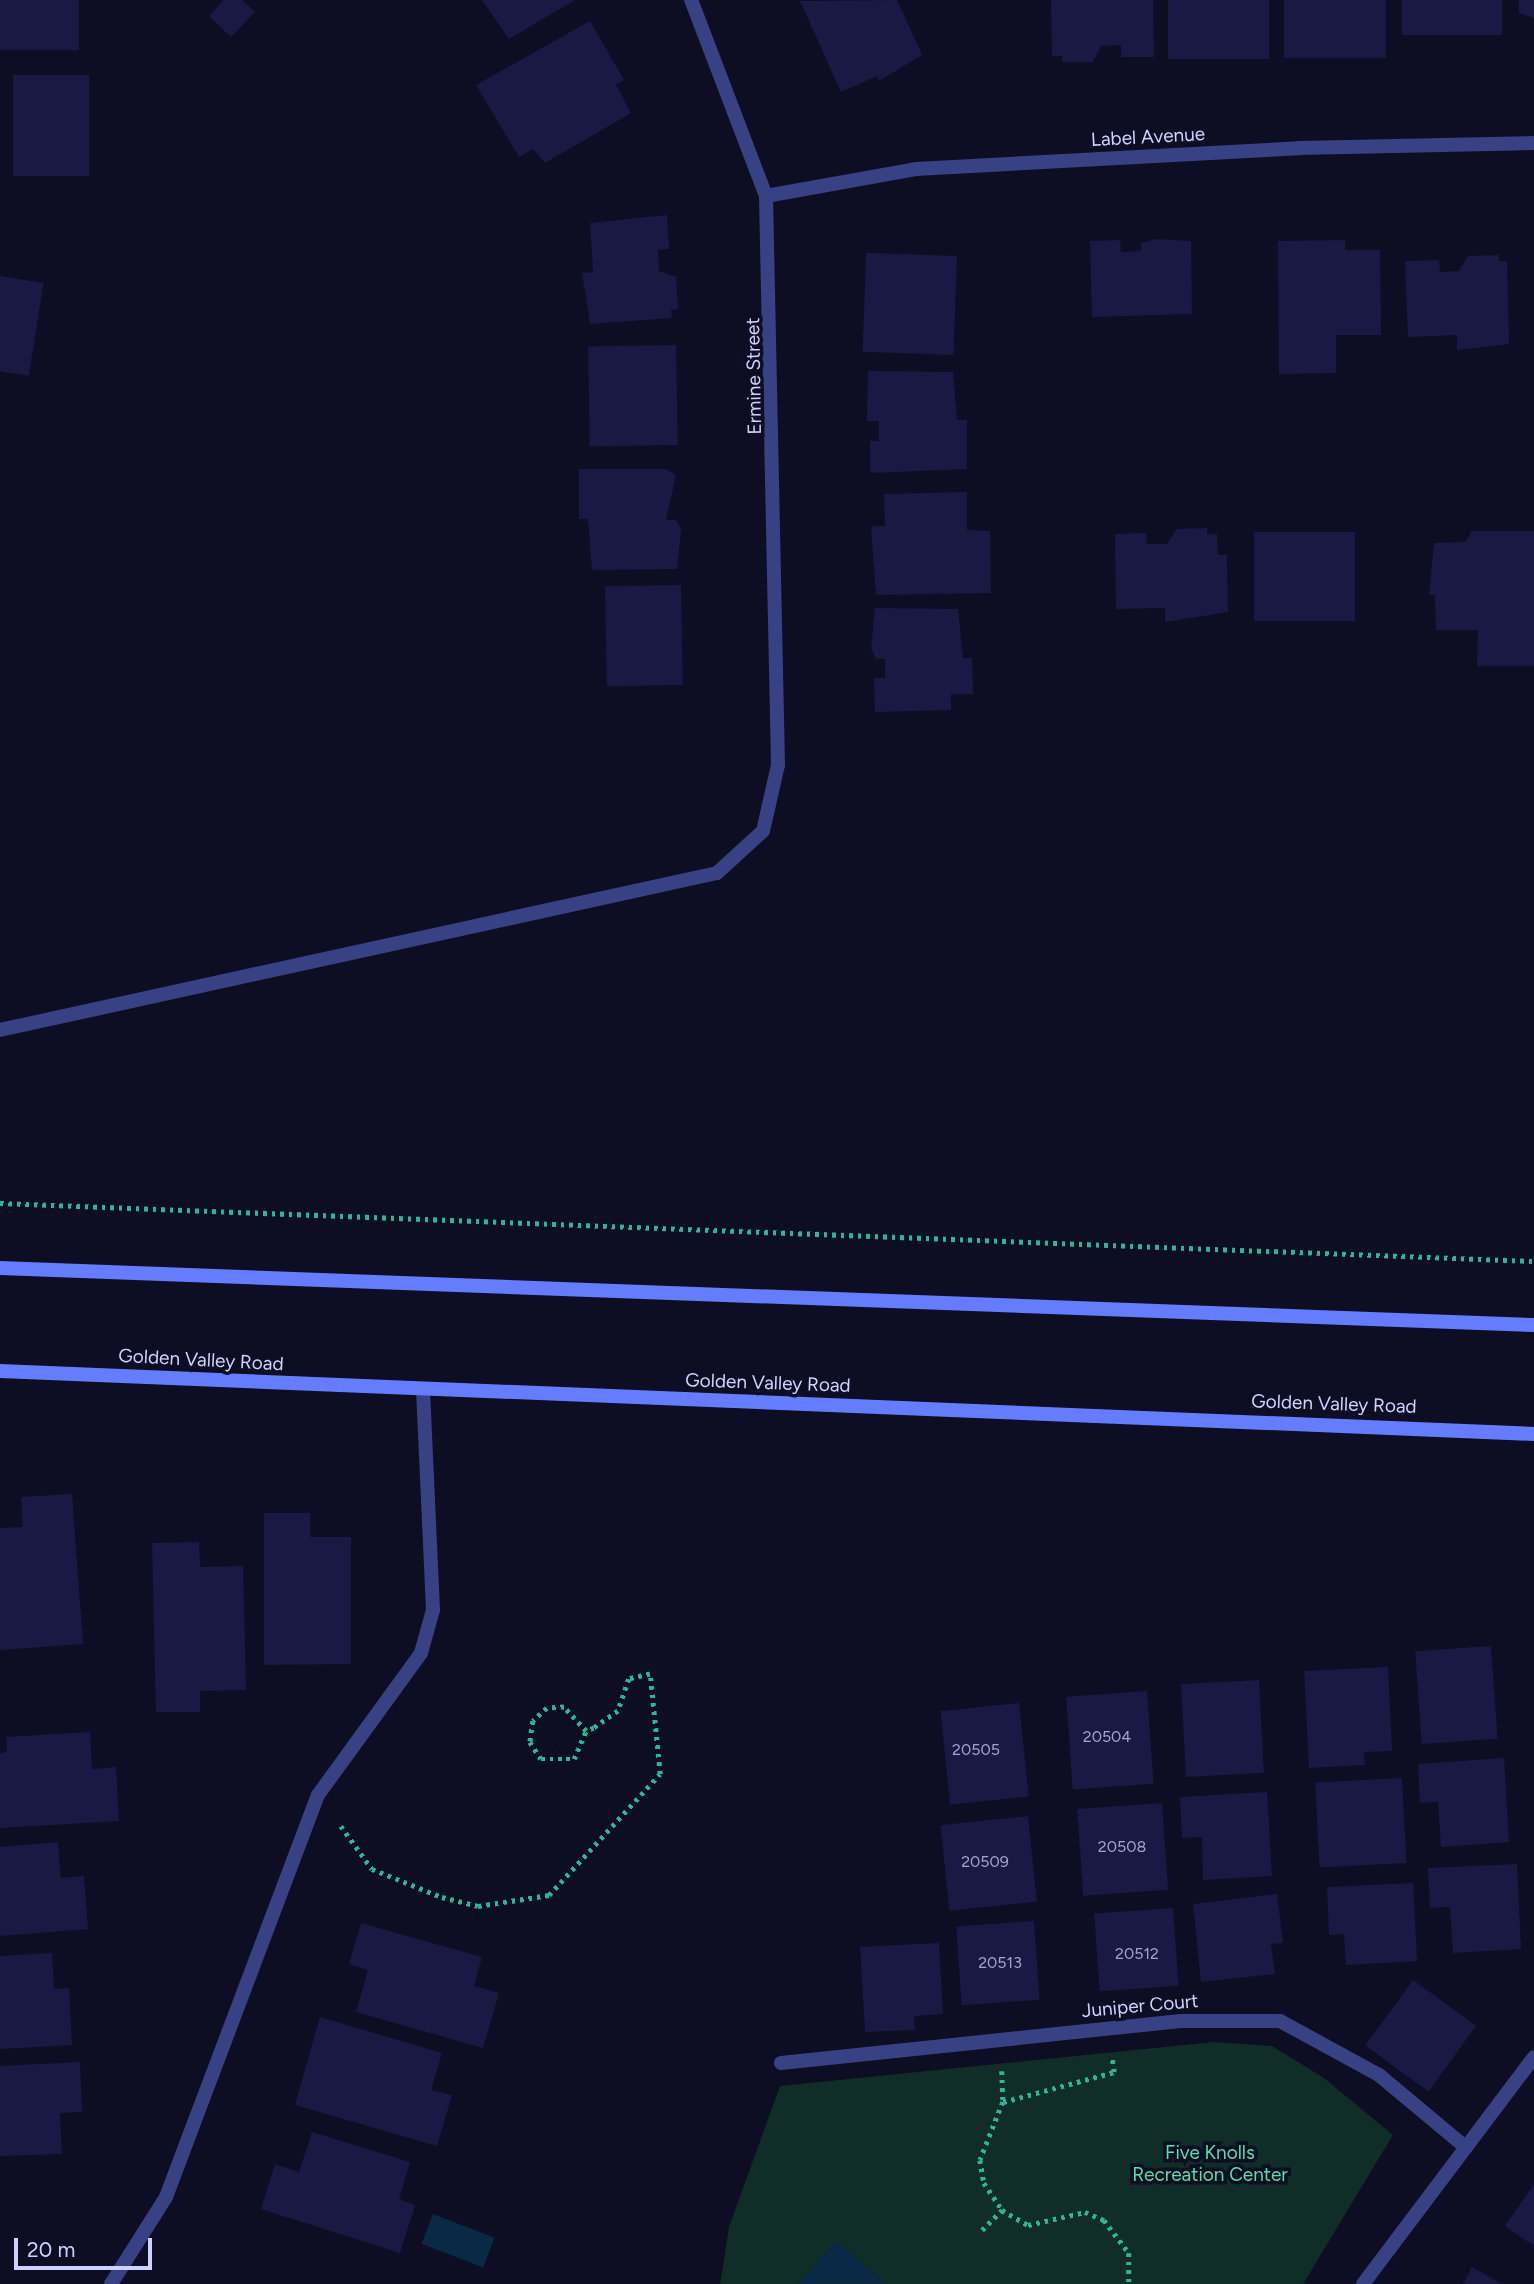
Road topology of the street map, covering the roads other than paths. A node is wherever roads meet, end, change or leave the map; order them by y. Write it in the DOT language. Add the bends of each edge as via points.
graph roads {
  1 [pos="691,0"];
  2 [pos="1534,144"];
  3 [pos="766,196"];
  4 [pos="0,1030"];
  5 [pos="0,1268"];
  6 [pos="1534,1325"];
  7 [pos="0,1371"];
  8 [pos="423,1390"];
  9 [pos="1534,1434"];
  10 [pos="1534,2057"];
  11 [pos="781,2063"];
  12 [pos="1463,2145"];
  13 [pos="111,2284"];
  14 [pos="1363,2284"];
  1 -- 3 [label="street, Ermine Street"];
  2 -- 3 [label="street, Label Avenue" via="1299,148 916,169"];
  3 -- 4 [label="street, Ermine Street" via="778,765 763,831 717,873"];
  5 -- 6 [label="main road"];
  7 -- 8 [label="main road, Golden Valley Road"];
  8 -- 9 [label="main road, Golden Valley Road"];
  8 -- 13 [label="street" via="433,1610 421,1653 317,1795 166,2197"];
  10 -- 12 [label="street"];
  11 -- 12 [label="street, Juniper Court" via="1109,2028 1240,2017 1280,2021 1378,2075"];
  12 -- 14 [label="street"];
}
